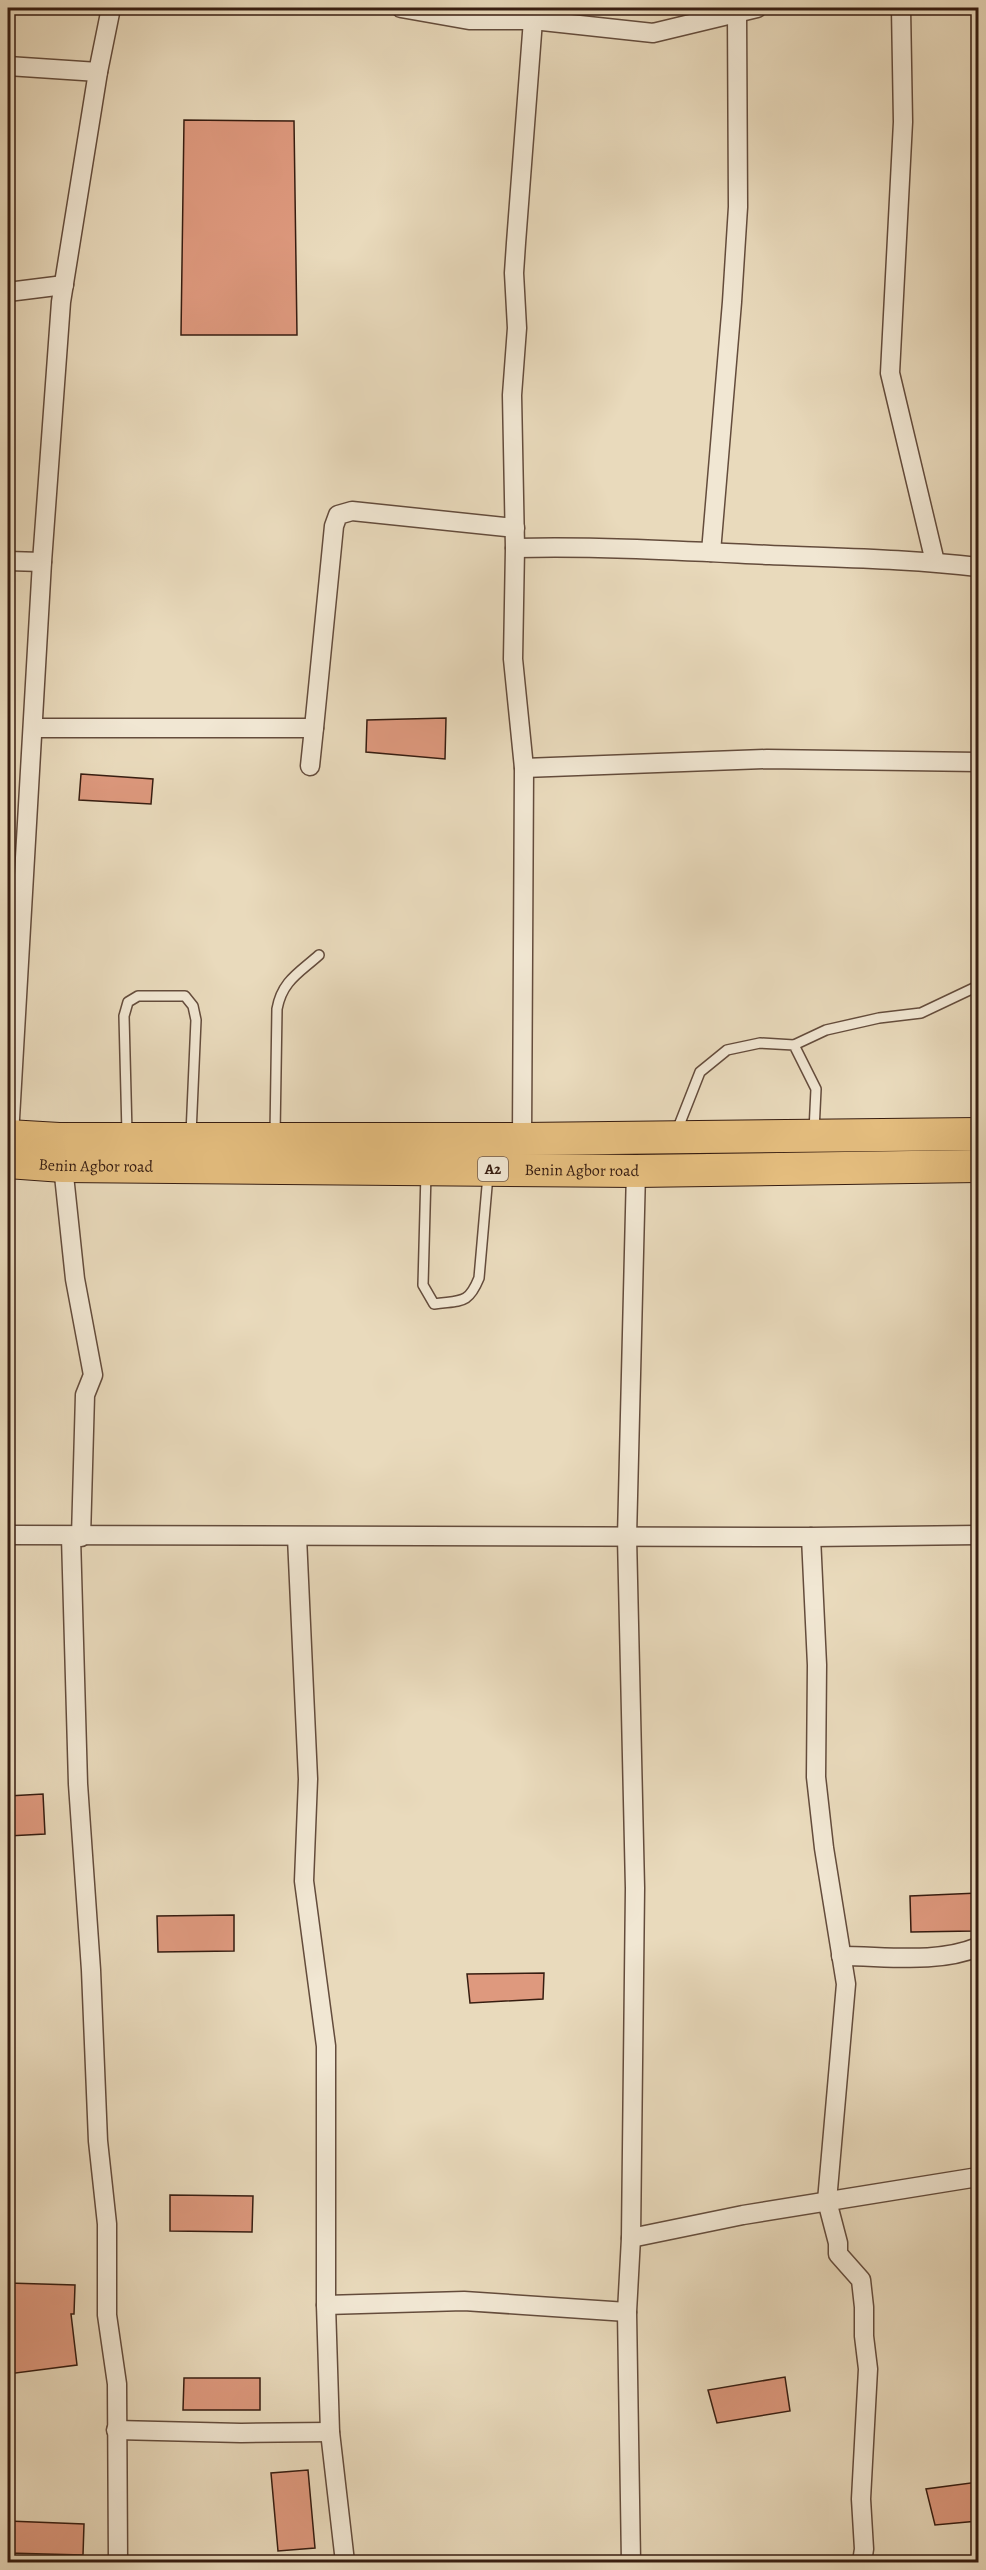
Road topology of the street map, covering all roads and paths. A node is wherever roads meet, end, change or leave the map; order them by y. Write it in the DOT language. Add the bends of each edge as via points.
graph roads {
  1 [pos="111,8"];
  2 [pos="401,8"];
  3 [pos="758,8"];
  4 [pos="901,8"];
  5 [pos="737,13"];
  6 [pos="470,14"];
  7 [pos="533,20"];
  8 [pos="8,66"];
  9 [pos="98,72"];
  10 [pos="64,285"];
  11 [pos="8,292"];
  12 [pos="515,528"];
  13 [pos="515,548"];
  14 [pos="711,552"];
  15 [pos="8,561"];
  16 [pos="42,562"];
  17 [pos="935,562"];
  18 [pos="978,567"];
  19 [pos="33,728"];
  20 [pos="314,728"];
  21 [pos="978,762"];
  22 [pos="310,766"];
  23 [pos="524,768"];
  24 [pos="319,955"];
  25 [pos="978,987"];
  26 [pos="794,1045"];
  27 [pos="978,1134"];
  28 [pos="814,1136"];
  29 [pos="674,1138"];
  30 [pos="128,1139"];
  31 [pos="190,1139"];
  32 [pos="274,1139"];
  33 [pos="522,1140"];
  34 [pos="8,1144"];
  35 [pos="63,1166"];
  36 [pos="978,1166"];
  37 [pos="489,1168"];
  38 [pos="426,1170"];
  39 [pos="636,1171"];
  40 [pos="8,1535"];
  41 [pos="978,1535"];
  42 [pos="76,1537"];
  43 [pos="297,1537"];
  44 [pos="627,1537"];
  45 [pos="811,1537"];
  46 [pos="978,1947"];
  47 [pos="841,1956"];
  48 [pos="978,2177"];
  49 [pos="827,2201"];
  50 [pos="631,2238"];
  51 [pos="326,2305"];
  52 [pos="627,2312"];
  53 [pos="116,2430"];
  54 [pos="330,2432"];
  55 [pos="118,2562"];
  56 [pos="345,2562"];
  57 [pos="631,2562"];
  58 [pos="861,2562"];
  1 -- 9 [label="street"];
  2 -- 6 [label="street"];
  3 -- 5 [label="street"];
  4 -- 17 [label="street" via="903,122 890,373"];
  5 -- 7 [label="street" via="653,33"];
  5 -- 14 [label="street" via="738,207"];
  6 -- 7 [label="street"];
  7 -- 12 [label="street" via="514,273 518,328 512,395"];
  8 -- 9 [label="street"];
  9 -- 10 [label="street"];
  10 -- 11 [label="street"];
  10 -- 16 [label="street"];
  12 -- 13 [label="street"];
  12 -- 20 [label="street" via="352,511 338,515"];
  13 -- 14 [label="street"];
  13 -- 23 [label="street" via="514,679"];
  14 -- 17 [label="street"];
  15 -- 16 [label="street"];
  16 -- 19 [label="street"];
  17 -- 18 [label="street"];
  19 -- 20 [label="street"];
  19 -- 34 [label="street"];
  20 -- 22 [label="street"];
  21 -- 23 [label="street" via="766,759"];
  23 -- 33 [label="street"];
  24 -- 32 [label="lane" via="279,994"];
  25 -- 26 [label="lane" via="921,1013 826,1030"];
  26 -- 28 [label="lane" via="816,1089"];
  26 -- 29 [label="lane" via="760,1043 727,1050 700,1071"];
  27 -- 28 [label="highway, Benin Agbor road / A2"];
  28 -- 29 [label="highway, Benin Agbor road / A2"];
  29 -- 33 [label="highway, Benin Agbor road / A2"];
  30 -- 31 [label="highway, Benin Agbor road / A2"];
  30 -- 31 [label="lane" via="124,1016 128,1002 138,996 186,996 196,1020"];
  30 -- 34 [label="highway, Benin Agbor road / A2"];
  31 -- 32 [label="highway, Benin Agbor road / A2"];
  32 -- 33 [label="highway, Benin Agbor road / A2"];
  34 -- 35 [label="highway, Benin Agbor road / A2"];
  35 -- 38 [label="highway, Benin Agbor road / A2"];
  35 -- 42 [label="street" via="75,1279 93,1375 85,1395"];
  36 -- 39 [label="highway, Benin Agbor road / A2"];
  37 -- 38 [label="highway, Benin Agbor road / A2"];
  37 -- 38 [label="lane" via="479,1278 465,1300 434,1304 423,1285"];
  37 -- 39 [label="highway, Benin Agbor road / A2"];
  39 -- 44 [label="street"];
  40 -- 42 [label="street"];
  41 -- 45 [label="street"];
  42 -- 43 [label="street"];
  42 -- 53 [label="street" via="78,1784 98,2141 107,2224 106,2315 117,2384"];
  43 -- 44 [label="street"];
  43 -- 51 [label="street" via="308,1779 304,1881 326,2046"];
  44 -- 45 [label="street"];
  44 -- 50 [label="street" via="635,1888"];
  45 -- 47 [label="street" via="817,1665 816,1777"];
  46 -- 47 [label="street" via="939,1957"];
  47 -- 49 [label="street" via="846,1984"];
  48 -- 49 [label="street"];
  49 -- 50 [label="street"];
  49 -- 58 [label="street" via="838,2254 861,2280 864,2307 868,2369"];
  50 -- 52 [label="street"];
  51 -- 52 [label="street" via="465,2301"];
  51 -- 54 [label="street"];
  52 -- 57 [label="street"];
  53 -- 54 [label="street"];
  53 -- 55 [label="street"];
  54 -- 56 [label="street"];
}
